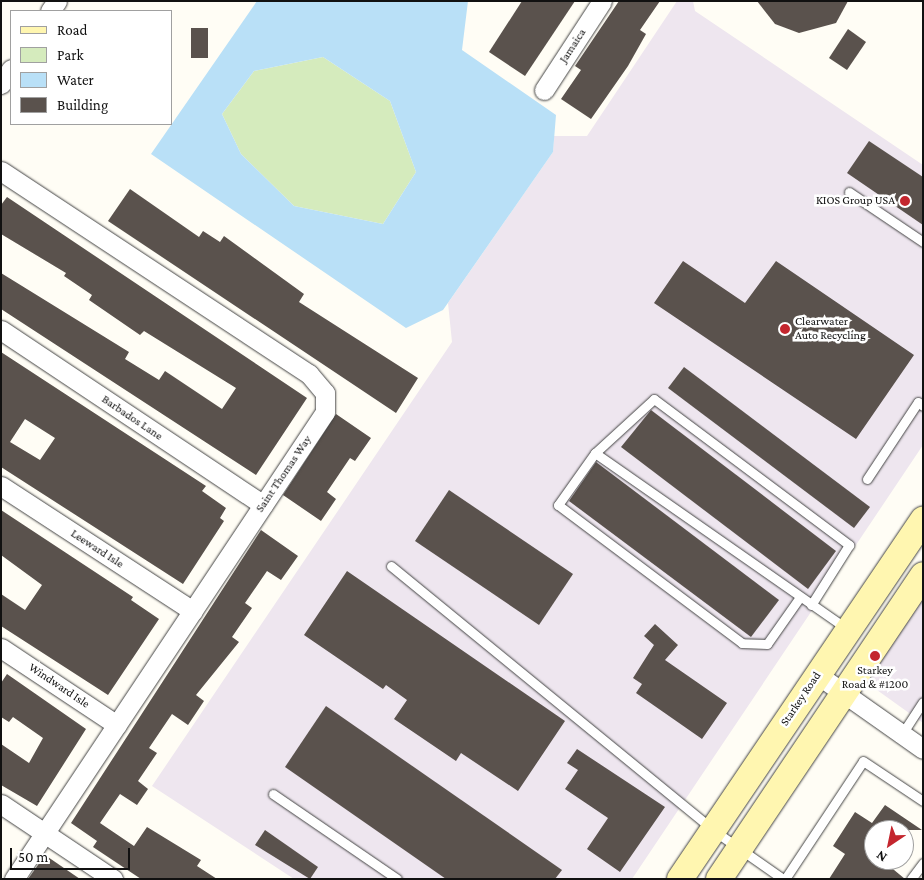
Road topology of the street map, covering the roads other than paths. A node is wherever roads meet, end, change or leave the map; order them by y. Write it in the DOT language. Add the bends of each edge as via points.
graph roads {
  1 [pos="602,1"];
  2 [pos="10,70"];
  3 [pos="1,84"];
  4 [pos="544,90"];
  5 [pos="1,171"];
  6 [pos="849,192"];
  7 [pos="923,242"];
  8 [pos="1,330"];
  9 [pos="921,401"];
  10 [pos="595,453"];
  11 [pos="866,480"];
  12 [pos="1,486"];
  13 [pos="263,505"];
  14 [pos="923,520"];
  15 [pos="391,566"];
  16 [pos="923,575"];
  17 [pos="800,597"];
  18 [pos="811,605"];
  19 [pos="193,611"];
  20 [pos="848,630"];
  21 [pos="1,648"];
  22 [pos="818,675"];
  23 [pos="844,693"];
  24 [pos="923,702"];
  25 [pos="117,725"];
  26 [pos="902,734"];
  27 [pos="923,749"];
  28 [pos="273,794"];
  29 [pos="923,801"];
  30 [pos="1,804"];
  31 [pos="713,830"];
  32 [pos="44,833"];
  33 [pos="739,848"];
  34 [pos="923,862"];
  35 [pos="14,879"];
  36 [pos="113,879"];
  37 [pos="397,879"];
  38 [pos="680,879"];
  39 [pos="719,879"];
  40 [pos="784,879"];
  41 [pos="911,879"];
  1 -- 4 [label="street, Jamaica"];
  2 -- 3 [label="street"];
  5 -- 13 [label="street, Saint Thomas Way" via="309,374 325,393 326,412"];
  6 -- 7 [label="lane"];
  8 -- 13 [label="street, Barbados Lane"];
  9 -- 11 [label="lane"];
  10 -- 17 [label="lane"];
  10 -- 17 [label="lane" via="558,505 742,643 766,644"];
  10 -- 18 [label="lane" via="654,399 849,545"];
  12 -- 19 [label="street, Leeward Isle"];
  13 -- 19 [label="street, Saint Thomas Way"];
  14 -- 20 [label="main road, Starkey Road"];
  15 -- 31 [label="lane"];
  16 -- 23 [label="main road"];
  17 -- 18 [label="lane"];
  18 -- 20 [label="lane"];
  19 -- 25 [label="street, Saint Thomas Way"];
  20 -- 22 [label="main road, Starkey Road"];
  21 -- 25 [label="street, Windward Isle"];
  22 -- 23 [label="street"];
  22 -- 31 [label="main road, Starkey Road"];
  23 -- 26 [label="street"];
  23 -- 33 [label="main road"];
  24 -- 26 [label="lane"];
  25 -- 32 [label="street, Saint Thomas Way"];
  26 -- 27 [label="street"];
  28 -- 37 [label="lane"];
  29 -- 40 [label="lane" via="863,761"];
  30 -- 32 [label="street"];
  31 -- 33 [label="lane"];
  31 -- 38 [label="main road, Starkey Road"];
  32 -- 35 [label="street, Saint Thomas Way"];
  32 -- 36 [label="street"];
  33 -- 39 [label="main road"];
  33 -- 40 [label="lane"];
  34 -- 41 [label="lane"];
}
